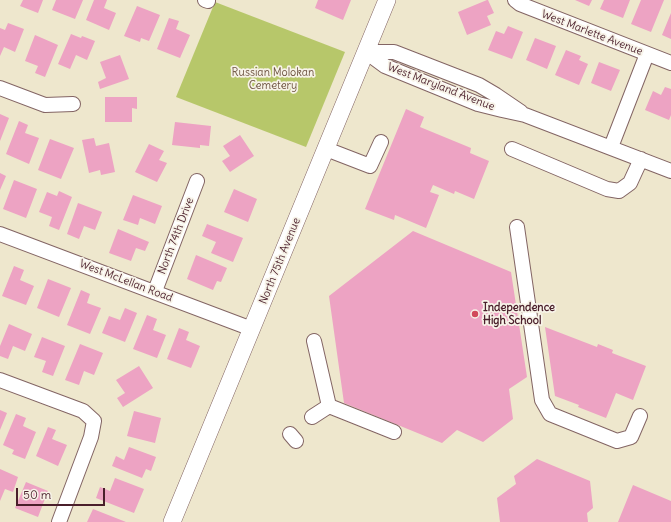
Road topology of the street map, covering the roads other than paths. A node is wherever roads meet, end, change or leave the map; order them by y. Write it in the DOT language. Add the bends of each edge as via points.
graph roads {
  1 [pos="387,0"];
  2 [pos="515,0"];
  3 [pos="366,52"];
  4 [pos="647,54"];
  5 [pos="671,64"];
  6 [pos="0,88"];
  7 [pos="73,104"];
  8 [pos="381,142"];
  9 [pos="611,147"];
  10 [pos="326,149"];
  11 [pos="512,149"];
  12 [pos="641,159"];
  13 [pos="671,171"];
  14 [pos="197,181"];
  15 [pos="517,227"];
  16 [pos="0,234"];
  17 [pos="155,291"];
  18 [pos="252,329"];
  19 [pos="314,342"];
  20 [pos="0,380"];
  21 [pos="329,406"];
  22 [pos="640,416"];
  23 [pos="312,417"];
  24 [pos="394,432"];
  25 [pos="58,522"];
  26 [pos="172,522"];
  1 -- 3 [label="main road, North 75th Avenue"];
  2 -- 4 [label="street, West Marlette Avenue"];
  3 -- 9 [label="street, West Maryland Avenue" via="394,52 479,85 525,115"];
  3 -- 10 [label="main road, North 75th Avenue"];
  4 -- 5 [label="street, West Marlette Avenue"];
  4 -- 9 [label="street"];
  6 -- 7 [label="street" via="45,105"];
  8 -- 10 [label="street" via="370,166"];
  9 -- 12 [label="street, West Maryland Avenue"];
  10 -- 18 [label="main road, North 75th Avenue"];
  11 -- 12 [label="street" via="608,189 619,191 630,183"];
  12 -- 13 [label="street, West Maryland Avenue"];
  14 -- 17 [label="street, North 74th Drive"];
  15 -- 22 [label="street" via="542,400 550,414 617,441 631,437"];
  16 -- 17 [label="street, West McLellan Road"];
  17 -- 18 [label="street, West McLellan Road"];
  18 -- 26 [label="main road, North 75th Avenue"];
  19 -- 21 [label="street"];
  20 -- 25 [label="street" via="83,411 94,421 91,437"];
  21 -- 23 [label="street"];
  21 -- 24 [label="street"];
}
